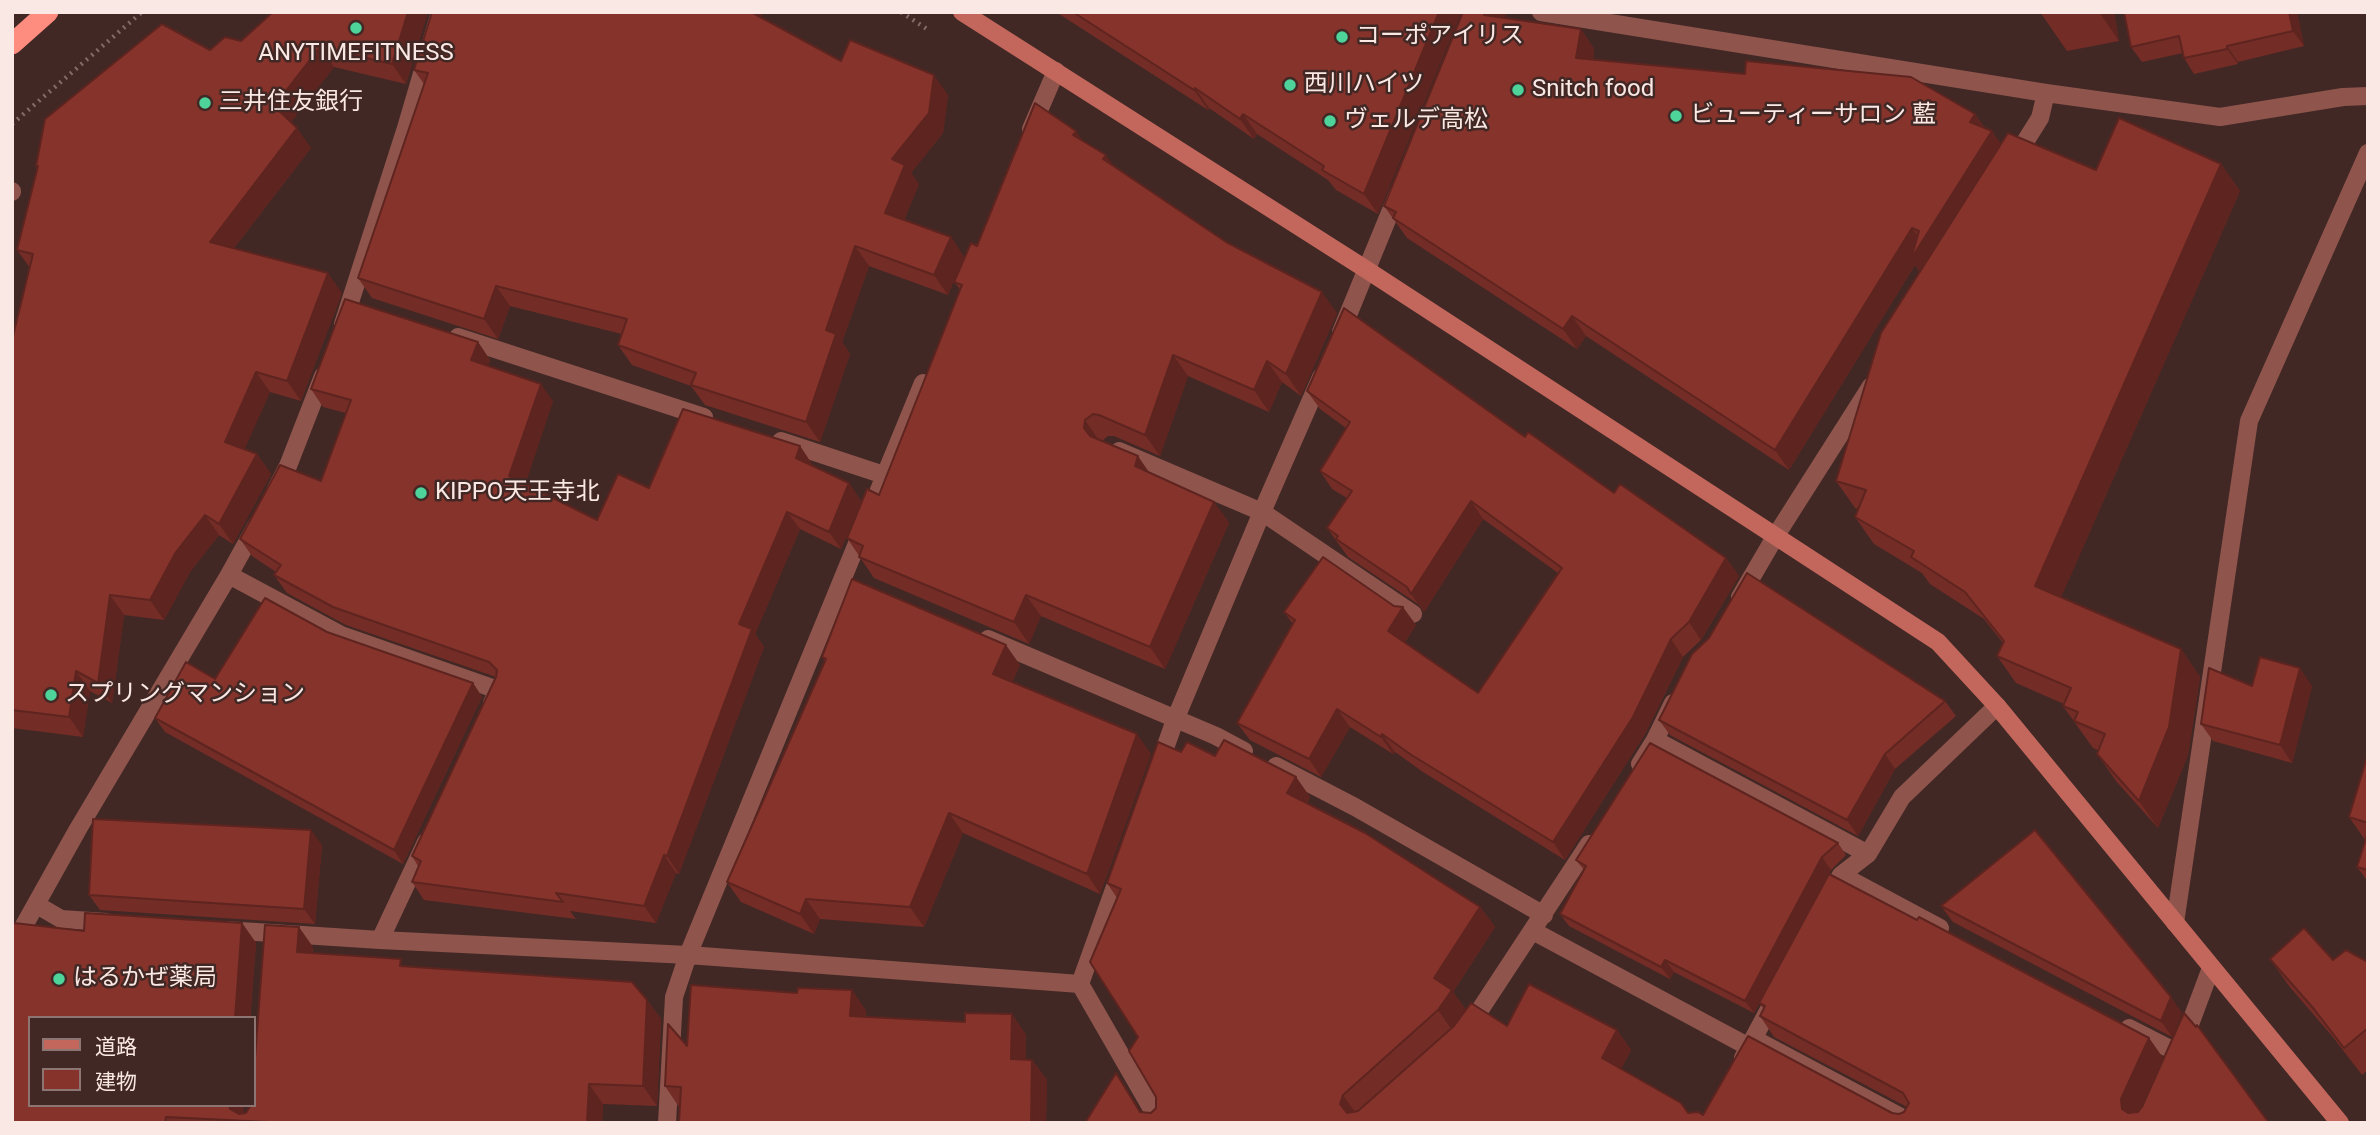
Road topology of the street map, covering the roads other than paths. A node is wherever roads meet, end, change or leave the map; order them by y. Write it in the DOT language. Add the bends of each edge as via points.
graph roads {
  1 [pos="48,12"];
  2 [pos="440,12"];
  3 [pos="962,12"];
  4 [pos="1541,12"];
  5 [pos="12,44"];
  6 [pos="1056,71"];
  7 [pos="2046,93"];
  8 [pos="2368,96"];
  9 [pos="1026,141"];
  10 [pos="2368,153"];
  11 [pos="2003,177"];
  12 [pos="1405,178"];
  13 [pos="1367,270"];
  14 [pos="442,332"];
  15 [pos="337,340"];
  16 [pos="327,366"];
  17 [pos="1884,366"];
  18 [pos="928,372"];
  19 [pos="715,420"];
  20 [pos="767,437"];
  21 [pos="1110,447"];
  22 [pos="884,475"];
  23 [pos="1262,512"];
  24 [pos="1775,537"];
  25 [pos="229,575"];
  26 [pos="1413,614"];
  27 [pos="1730,614"];
  28 [pos="971,632"];
  29 [pos="1682,685"];
  30 [pos="1997,706"];
  31 [pos="486,715"];
  32 [pos="1175,720"];
  33 [pos="1655,740"];
  34 [pos="1633,775"];
  35 [pos="1152,783"];
  36 [pos="433,828"];
  37 [pos="1596,834"];
  38 [pos="1868,854"];
  39 [pos="1125,858"];
  40 [pos="1841,875"];
  41 [pos="37,905"];
  42 [pos="1822,908"];
  43 [pos="1544,915"];
  44 [pos="117,923"];
  45 [pos="2175,923"];
  46 [pos="213,929"];
  47 [pos="1533,931"];
  48 [pos="1951,934"];
  49 [pos="380,940"];
  50 [pos="12,947"];
  51 [pos="688,955"];
  52 [pos="2211,968"];
  53 [pos="1785,978"];
  54 [pos="1080,984"];
  55 [pos="2109,1018"];
  56 [pos="1461,1038"];
  57 [pos="1752,1043"];
  58 [pos="1737,1069"];
  59 [pos="667,1123"];
  60 [pos="1160,1123"];
  61 [pos="1912,1123"];
  62 [pos="2340,1123"];
  1 -- 5 [label="highway"];
  2 -- 15 [label="street" via="358,305"];
  3 -- 6 [label="street"];
  4 -- 7 [label="street"];
  6 -- 9 [label="street"];
  6 -- 13 [label="street"];
  7 -- 8 [label="street" via="2220,117"];
  7 -- 11 [label="street" via="2040,118"];
  10 -- 45 [label="street" via="2249,421"];
  12 -- 13 [label="street"];
  13 -- 23 [label="street"];
  13 -- 24 [label="street"];
  14 -- 19 [label="street"];
  16 -- 25 [label="street" via="288,466"];
  17 -- 24 [label="street"];
  18 -- 22 [label="street"];
  20 -- 22 [label="street"];
  21 -- 23 [label="street"];
  22 -- 51 [label="street" via="849,580"];
  23 -- 26 [label="street"];
  23 -- 32 [label="street"];
  24 -- 27 [label="street"];
  24 -- 30 [label="street" via="1938,642"];
  25 -- 31 [label="street" via="341,635 498,690"];
  25 -- 41 [label="street"];
  28 -- 32 [label="street"];
  29 -- 33 [label="street"];
  30 -- 38 [label="street" via="1902,797"];
  30 -- 45 [label="street"];
  32 -- 35 [label="street"];
  32 -- 43 [label="street" via="1355,807"];
  33 -- 34 [label="street"];
  33 -- 38 [label="street"];
  36 -- 49 [label="street"];
  37 -- 43 [label="street"];
  38 -- 40 [label="street"];
  39 -- 54 [label="street"];
  40 -- 42 [label="street"];
  40 -- 48 [label="street"];
  41 -- 44 [label="street" via="61,919"];
  41 -- 50 [label="street"];
  43 -- 47 [label="street"];
  45 -- 52 [label="street"];
  46 -- 49 [label="street" via="267,940"];
  47 -- 56 [label="street"];
  47 -- 57 [label="street"];
  49 -- 51 [label="street"];
  51 -- 54 [label="street"];
  51 -- 59 [label="street" via="674,997"];
  52 -- 55 [label="street" via="2176,1058"];
  52 -- 62 [label="street"];
  53 -- 57 [label="street"];
  54 -- 60 [label="street"];
  57 -- 58 [label="street"];
  57 -- 61 [label="street"];
}
